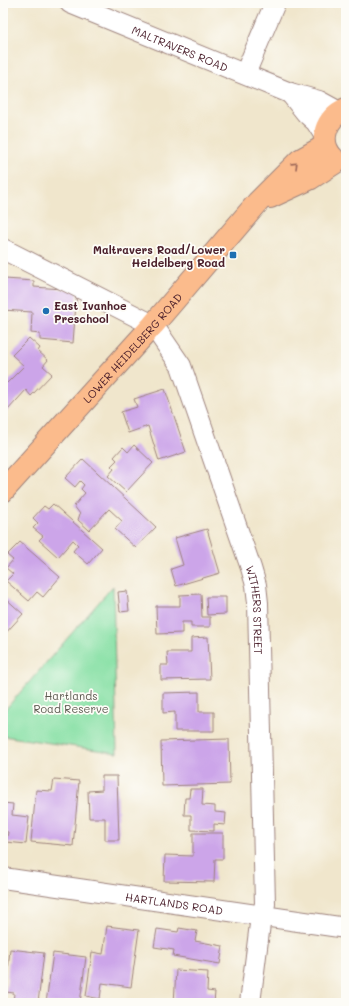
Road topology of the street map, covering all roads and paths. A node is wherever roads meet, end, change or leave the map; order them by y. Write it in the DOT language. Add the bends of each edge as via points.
graph roads {
  1 [pos="70,3"];
  2 [pos="276,3"];
  3 [pos="245,74"];
  4 [pos="290,93"];
  5 [pos="343,111"];
  6 [pos="337,158"];
  7 [pos="3,249"];
  8 [pos="153,325"];
  9 [pos="3,491"];
  10 [pos="3,878"];
  11 [pos="262,916"];
  12 [pos="346,928"];
  13 [pos="250,1003"];
  1 -- 3 [label="street, MALTRAVERS ROAD"];
  2 -- 3 [label="street"];
  3 -- 4 [label="street, MALTRAVERS ROAD"];
  4 -- 5 [label="street, MALTRAVERS ROAD"];
  4 -- 6 [label="street, MALTRAVERS ROAD" via="316,122"];
  5 -- 6 [label="main road" via="331,119 327,126"];
  6 -- 8 [label="main road, LOWER HEIDELBERG ROAD" via="311,178 258,202"];
  7 -- 8 [label="street"];
  8 -- 9 [label="main road, LOWER HEIDELBERG ROAD"];
  8 -- 11 [label="street, WITHERS STREET" via="180,366 256,585 265,907"];
  10 -- 11 [label="street, HARTLANDS ROAD"];
  11 -- 12 [label="street, HARTLANDS ROAD"];
  11 -- 13 [label="street, WITHERS STREET"];
}
